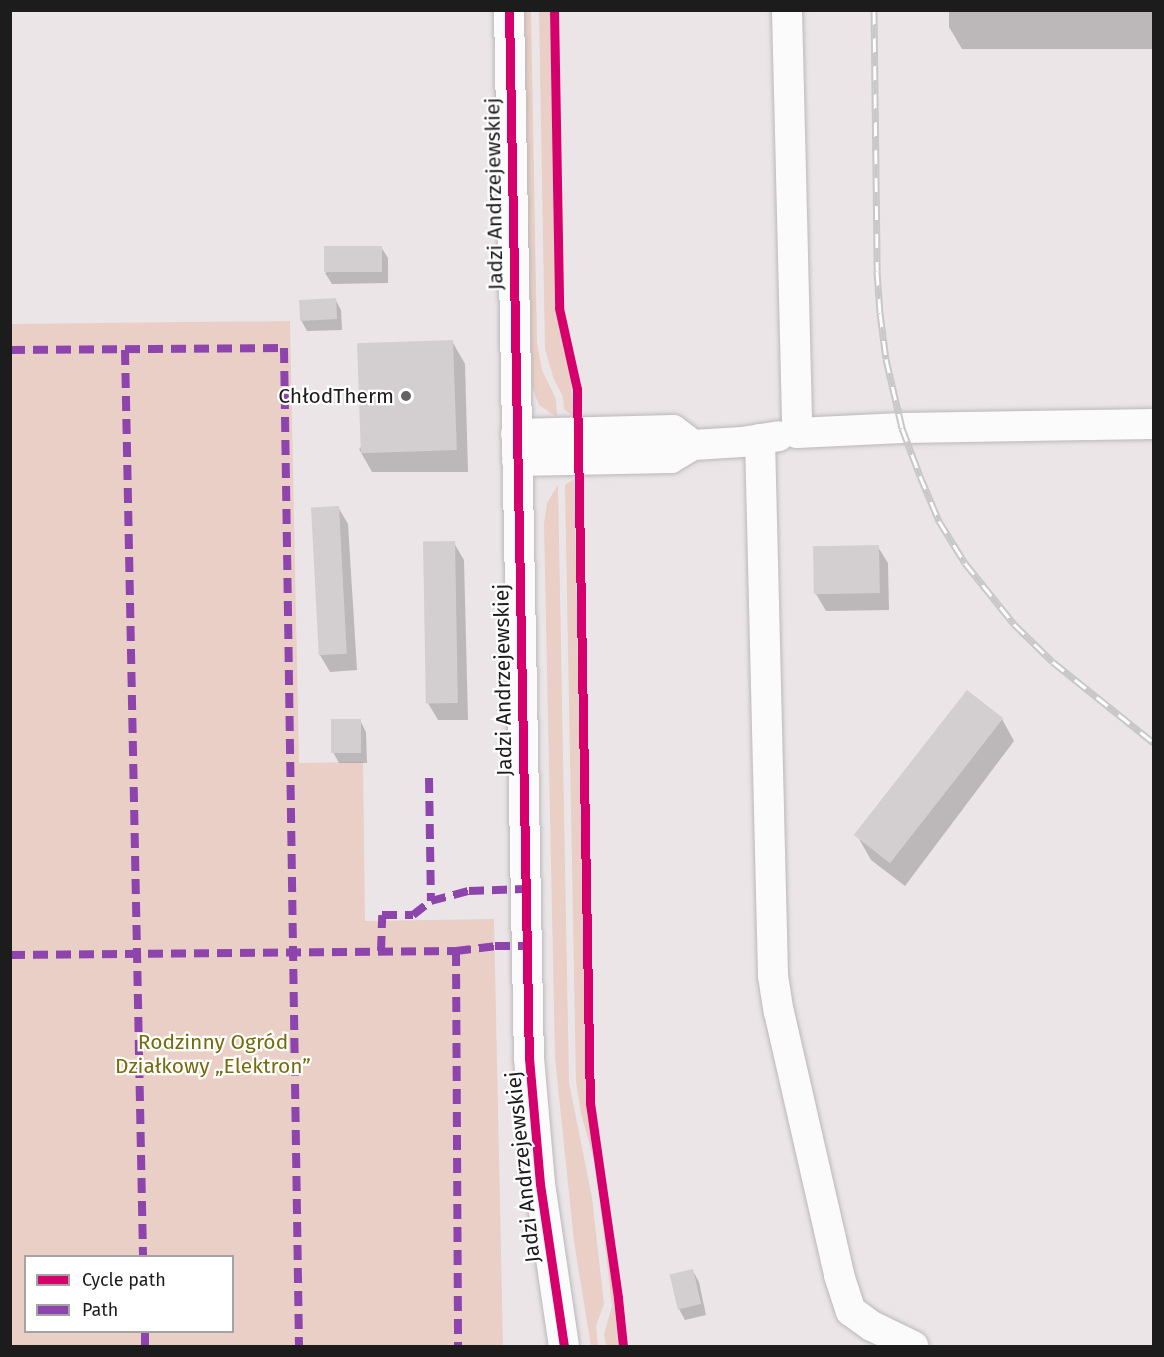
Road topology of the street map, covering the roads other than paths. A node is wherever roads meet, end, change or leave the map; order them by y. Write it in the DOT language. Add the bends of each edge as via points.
graph roads {
  1 [pos="509,10"];
  2 [pos="787,10"];
  3 [pos="1154,424"];
  4 [pos="797,433"];
  5 [pos="759,439"];
  6 [pos="516,447"];
  7 [pos="564,1347"];
  8 [pos="913,1347"];
  1 -- 6 [label="street, Jadzi Andrzejewskiej"];
  2 -- 4 [label="street"];
  3 -- 4 [label="street"];
  4 -- 5 [label="street"];
  5 -- 6 [label="street" via="693,445 671,458"];
  5 -- 8 [label="street" via="773,976 778,1012 839,1275 851,1311"];
  6 -- 7 [label="street, Jadzi Andrzejewskiej" via="529,1058 540,1184"];
}
